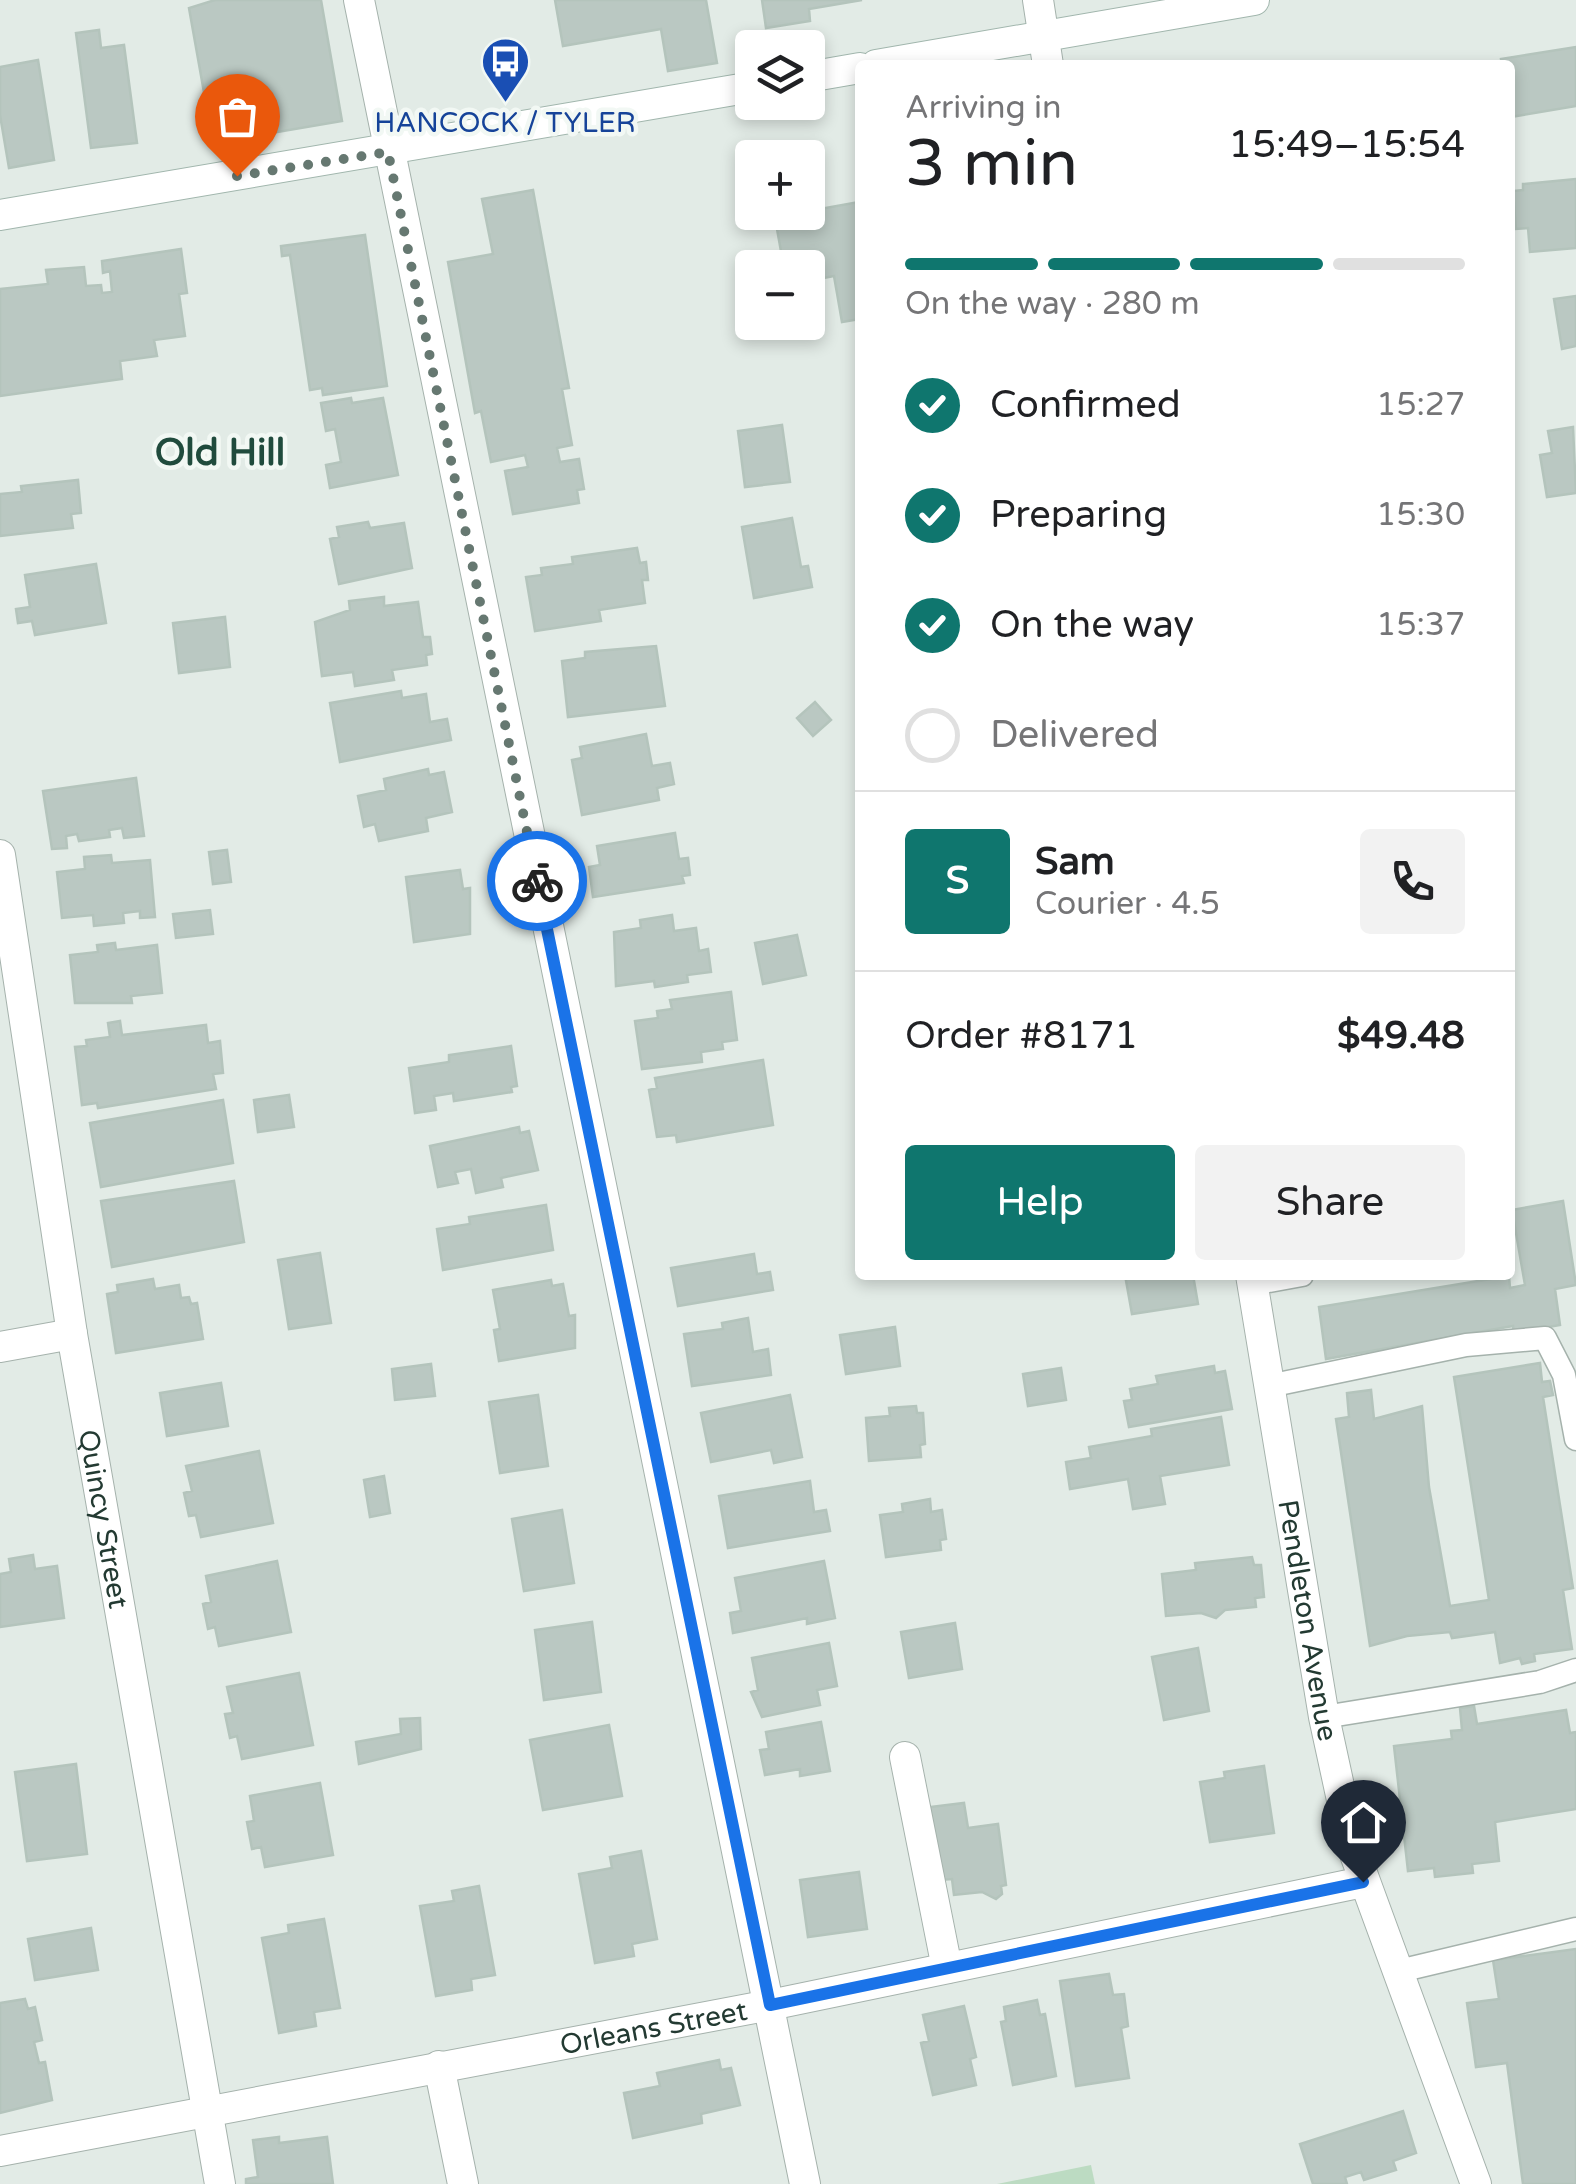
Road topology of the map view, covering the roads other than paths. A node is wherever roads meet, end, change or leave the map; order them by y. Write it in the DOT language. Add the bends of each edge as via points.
graph roads {
  1 [pos="359,0"];
  2 [pos="1038,0"];
  3 [pos="1254,0"];
  4 [pos="1046,50"];
  5 [pos="933,60"];
  6 [pos="855,69"];
  7 [pos="825,74"];
  8 [pos="735,90"];
  9 [pos="388,152"];
  10 [pos="0,214"];
  11 [pos="0,855"];
  12 [pos="1251,1280"];
  13 [pos="72,1334"];
  14 [pos="0,1347"];
  15 [pos="1269,1386"];
  16 [pos="1576,1439"];
  17 [pos="1576,1670"];
  18 [pos="1324,1716"];
  19 [pos="905,1757"];
  20 [pos="1363,1882"];
  21 [pos="1576,1929"];
  22 [pos="947,1968"];
  23 [pos="1395,1972"];
  24 [pos="770,2005"];
  25 [pos="440,2066"];
  26 [pos="208,2110"];
  27 [pos="0,2151"];
  28 [pos="220,2184"];
  29 [pos="463,2184"];
  30 [pos="806,2184"];
  31 [pos="1476,2184"];
  1 -- 9 [label="street"];
  2 -- 4 [label="street"];
  3 -- 4 [label="street"];
  4 -- 5 [label="street"];
  6 -- 7 [label="street"];
  8 -- 9 [label="street"];
  9 -- 10 [label="street"];
  9 -- 24 [label="street"];
  11 -- 13 [label="street, Quincy Street"];
  12 -- 15 [label="street, Pendleton Avenue"];
  13 -- 14 [label="street"];
  13 -- 26 [label="street, Quincy Street"];
  15 -- 16 [label="lane" via="1466,1345 1545,1338 1564,1375"];
  15 -- 18 [label="street, Pendleton Avenue"];
  17 -- 18 [label="lane" via="1540,1682"];
  18 -- 20 [label="street, Pendleton Avenue"];
  19 -- 22 [label="street"];
  20 -- 22 [label="street, Orleans Street"];
  20 -- 23 [label="street, Pendleton Avenue"];
  21 -- 23 [label="lane"];
  22 -- 24 [label="street, Orleans Street"];
  23 -- 31 [label="street, Pendleton Avenue"];
  24 -- 25 [label="street, Orleans Street"];
  24 -- 30 [label="street"];
  25 -- 26 [label="street, Orleans Street"];
  25 -- 29 [label="street"];
  26 -- 27 [label="street, Orleans Street"];
  26 -- 28 [label="street, Quincy Street"];
}
